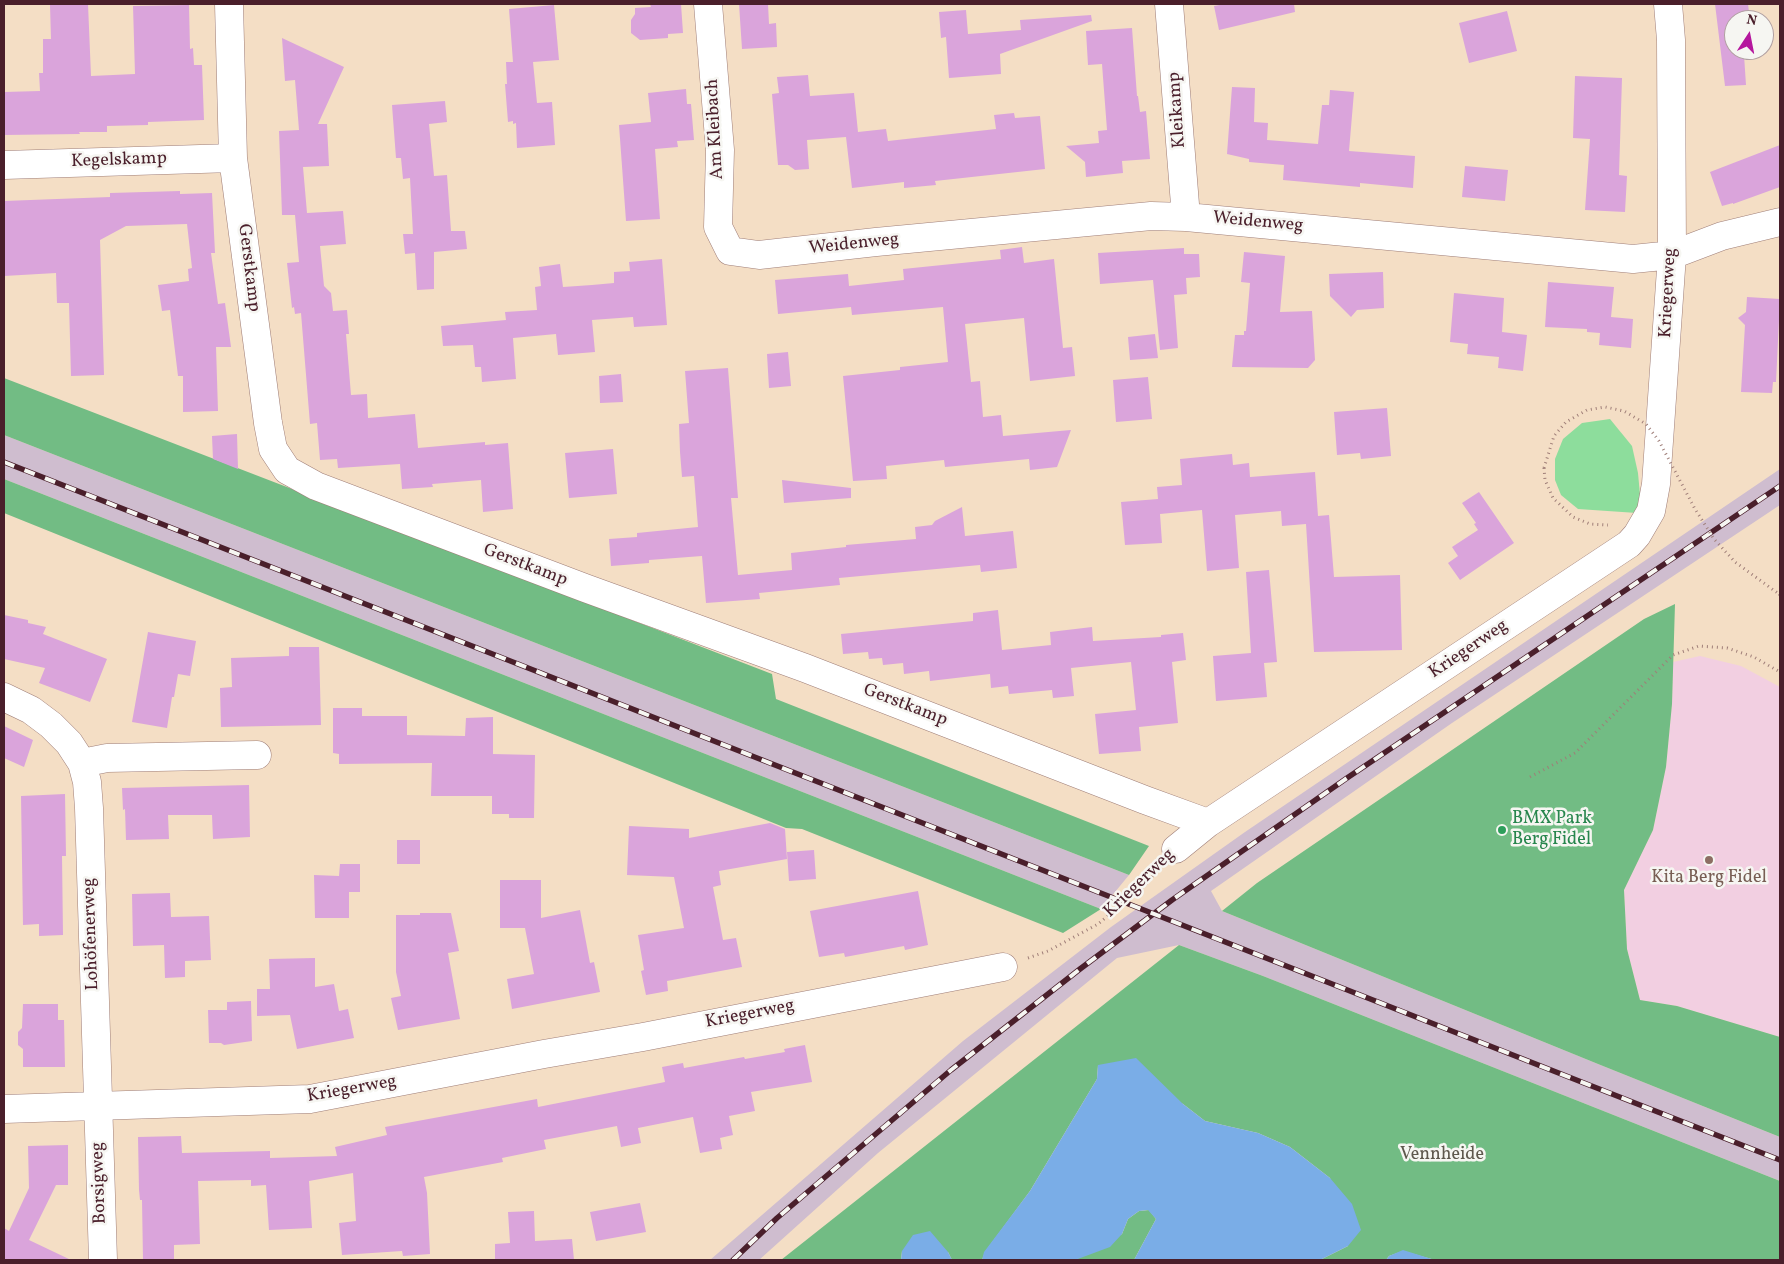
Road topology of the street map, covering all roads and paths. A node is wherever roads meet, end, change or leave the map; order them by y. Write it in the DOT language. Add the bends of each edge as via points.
graph roads {
  1 [pos="229,4"];
  2 [pos="708,4"];
  3 [pos="1170,4"];
  4 [pos="1668,4"];
  5 [pos="233,158"];
  6 [pos="4,165"];
  7 [pos="1186,217"];
  8 [pos="1780,222"];
  9 [pos="730,251"];
  10 [pos="1672,255"];
  11 [pos="1637,535"];
  12 [pos="1779,594"];
  13 [pos="1780,672"];
  14 [pos="4,697"];
  15 [pos="257,755"];
  16 [pos="82,763"];
  17 [pos="1530,777"];
  18 [pos="1208,823"];
  19 [pos="1176,848"];
  20 [pos="1003,966"];
  21 [pos="97,1106"];
  22 [pos="4,1109"];
  23 [pos="103,1260"];
  1 -- 5 [label="street, Gerstkamp"];
  2 -- 9 [label="street, Am Kleibach" via="720,150 718,227"];
  3 -- 7 [label="street, Kleikamp"];
  4 -- 10 [label="street, Kriegerweg"];
  5 -- 6 [label="street, Kegelskamp"];
  5 -- 18 [label="street, Gerstkamp" via="268,423 274,449 287,470 316,486 805,668"];
  7 -- 9 [label="street, Weidenweg" via="1151,216 759,255"];
  7 -- 10 [label="street, Weidenweg" via="1633,259"];
  8 -- 10 [label="street, Weidenweg" via="1722,236"];
  10 -- 11 [label="street, Kriegerweg" via="1656,484 1651,511"];
  11 -- 12 [label="path, bridge" via="1627,528 1590,524 1573,517 1554,498 1544,480 1544,468 1554,436 1566,422 1587,410 1605,407 1624,411 1646,424 1714,538 1735,562"];
  11 -- 18 [label="street, Kriegerweg" via="1629,544"];
  13 -- 17 [label="path" via="1754,657 1727,648 1700,646 1673,656 1575,753"];
  14 -- 16 [label="street, Lohöfenerweg" via="52,725"];
  15 -- 16 [label="street" via="107,758"];
  16 -- 21 [label="street, Lohöfenerweg" via="87,782"];
  18 -- 19 [label="street, Kriegerweg"];
  19 -- 20 [label="path, Kriegerweg" via="1146,884 1098,924 1048,951"];
  20 -- 21 [label="street, Kriegerweg" via="310,1099"];
  21 -- 22 [label="street, Kriegerweg"];
  21 -- 23 [label="street, Borsigweg"];
}
